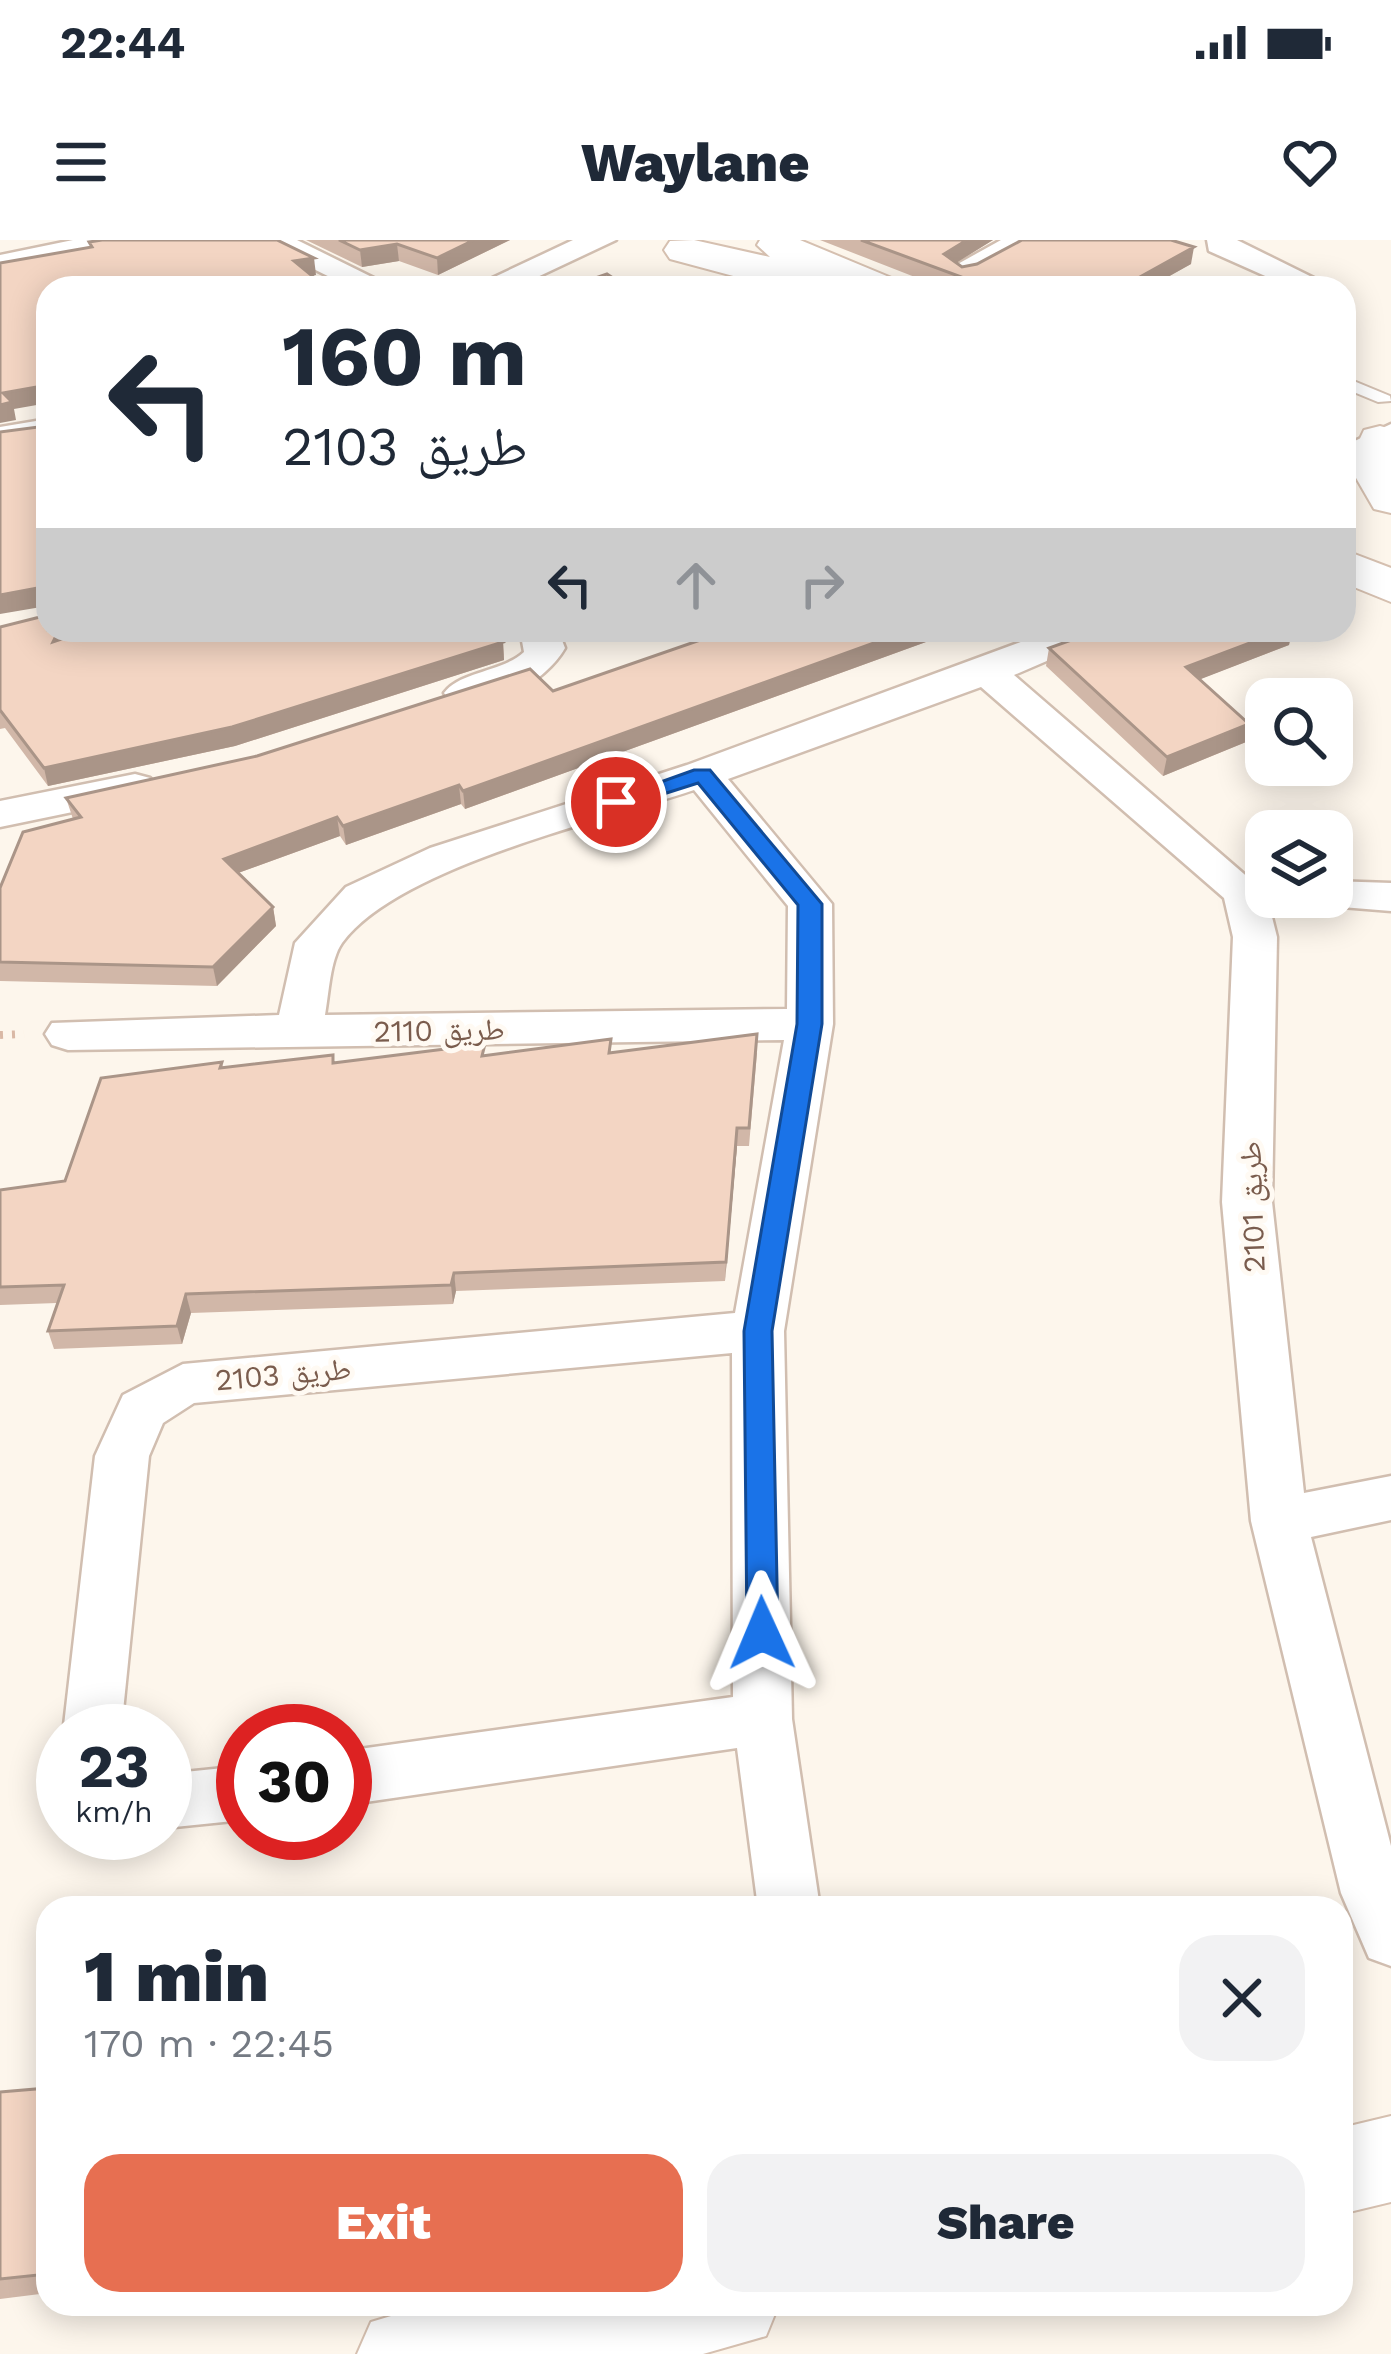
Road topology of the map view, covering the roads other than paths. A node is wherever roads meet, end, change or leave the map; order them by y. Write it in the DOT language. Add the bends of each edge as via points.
graph roads {
  1 [pos="120,240"];
  2 [pos="272,240"];
  3 [pos="600,240"];
  4 [pos="765,240"];
  5 [pos="1027,240"];
  6 [pos="1225,242"];
  7 [pos="1182,244"];
  8 [pos="673,245"];
  9 [pos="0,264"];
  10 [pos="963,270"];
  11 [pos="352,276"];
  12 [pos="515,276"];
  13 [pos="740,276"];
  14 [pos="782,276"];
  15 [pos="850,276"];
  16 [pos="1294,276"];
  17 [pos="1367,416"];
  18 [pos="36,431"];
  19 [pos="0,437"];
  20 [pos="1391,499"];
  21 [pos="1356,510"];
  22 [pos="1391,526"];
  23 [pos="1356,570"];
  24 [pos="1391,586"];
  25 [pos="543,642"];
  26 [pos="1058,642"];
  27 [pos="987,672"];
  28 [pos="428,706"];
  29 [pos="702,775"];
  30 [pos="182,777"];
  31 [pos="0,814"];
  32 [pos="1245,886"];
  33 [pos="1353,896"];
  34 [pos="1391,897"];
  35 [pos="1255,918"];
  36 [pos="810,1024"];
  37 [pos="299,1032"];
  38 [pos="68,1034"];
  39 [pos="758,1331"];
  40 [pos="1391,1498"];
  41 [pos="1280,1521"];
  42 [pos="94,1704"];
  43 [pos="764,1719"];
  44 [pos="372,1774"];
  45 [pos="788,1896"];
  46 [pos="1391,1937"];
  47 [pos="1391,2159"];
  48 [pos="1353,2168"];
  49 [pos="655,2316"];
  50 [pos="404,2354"];
  1 -- 9 [label="street"];
  2 -- 11 [label="street"];
  3 -- 12 [label="street"];
  4 -- 15 [label="main road"];
  5 -- 10 [label="street"];
  6 -- 7 [label="street"];
  6 -- 16 [label="street"];
  8 -- 13 [label="main road"];
  8 -- 14 [label="main road"];
  17 -- 20 [label="main road" via="1371,464"];
  18 -- 19 [label="street"];
  21 -- 22 [label="main road"];
  23 -- 24 [label="main road"];
  25 -- 28 [label="street" via="528,670"];
  26 -- 27 [label="street"];
  27 -- 29 [label="street"];
  27 -- 32 [label="street, طريق 2101"];
  29 -- 36 [label="street" via="810,904"];
  29 -- 37 [label="street" via="445,858 361,897 317,943"];
  30 -- 31 [label="street"];
  33 -- 34 [label="street"];
  35 -- 41 [label="street, طريق 2101" via="1247,1202"];
  36 -- 37 [label="street, طريق 2110"];
  36 -- 39 [label="street"];
  37 -- 38 [label="street, طريق 2110"];
  39 -- 42 [label="street, طريق 2103" via="182,1384 142,1410 122,1456"];
  39 -- 43 [label="street"];
  40 -- 41 [label="street"];
  41 -- 46 [label="street, طريق 2101" via="1372,1893"];
  43 -- 44 [label="street"];
  43 -- 45 [label="street"];
  47 -- 48 [label="main road"];
  49 -- 50 [label="main road"];
}
